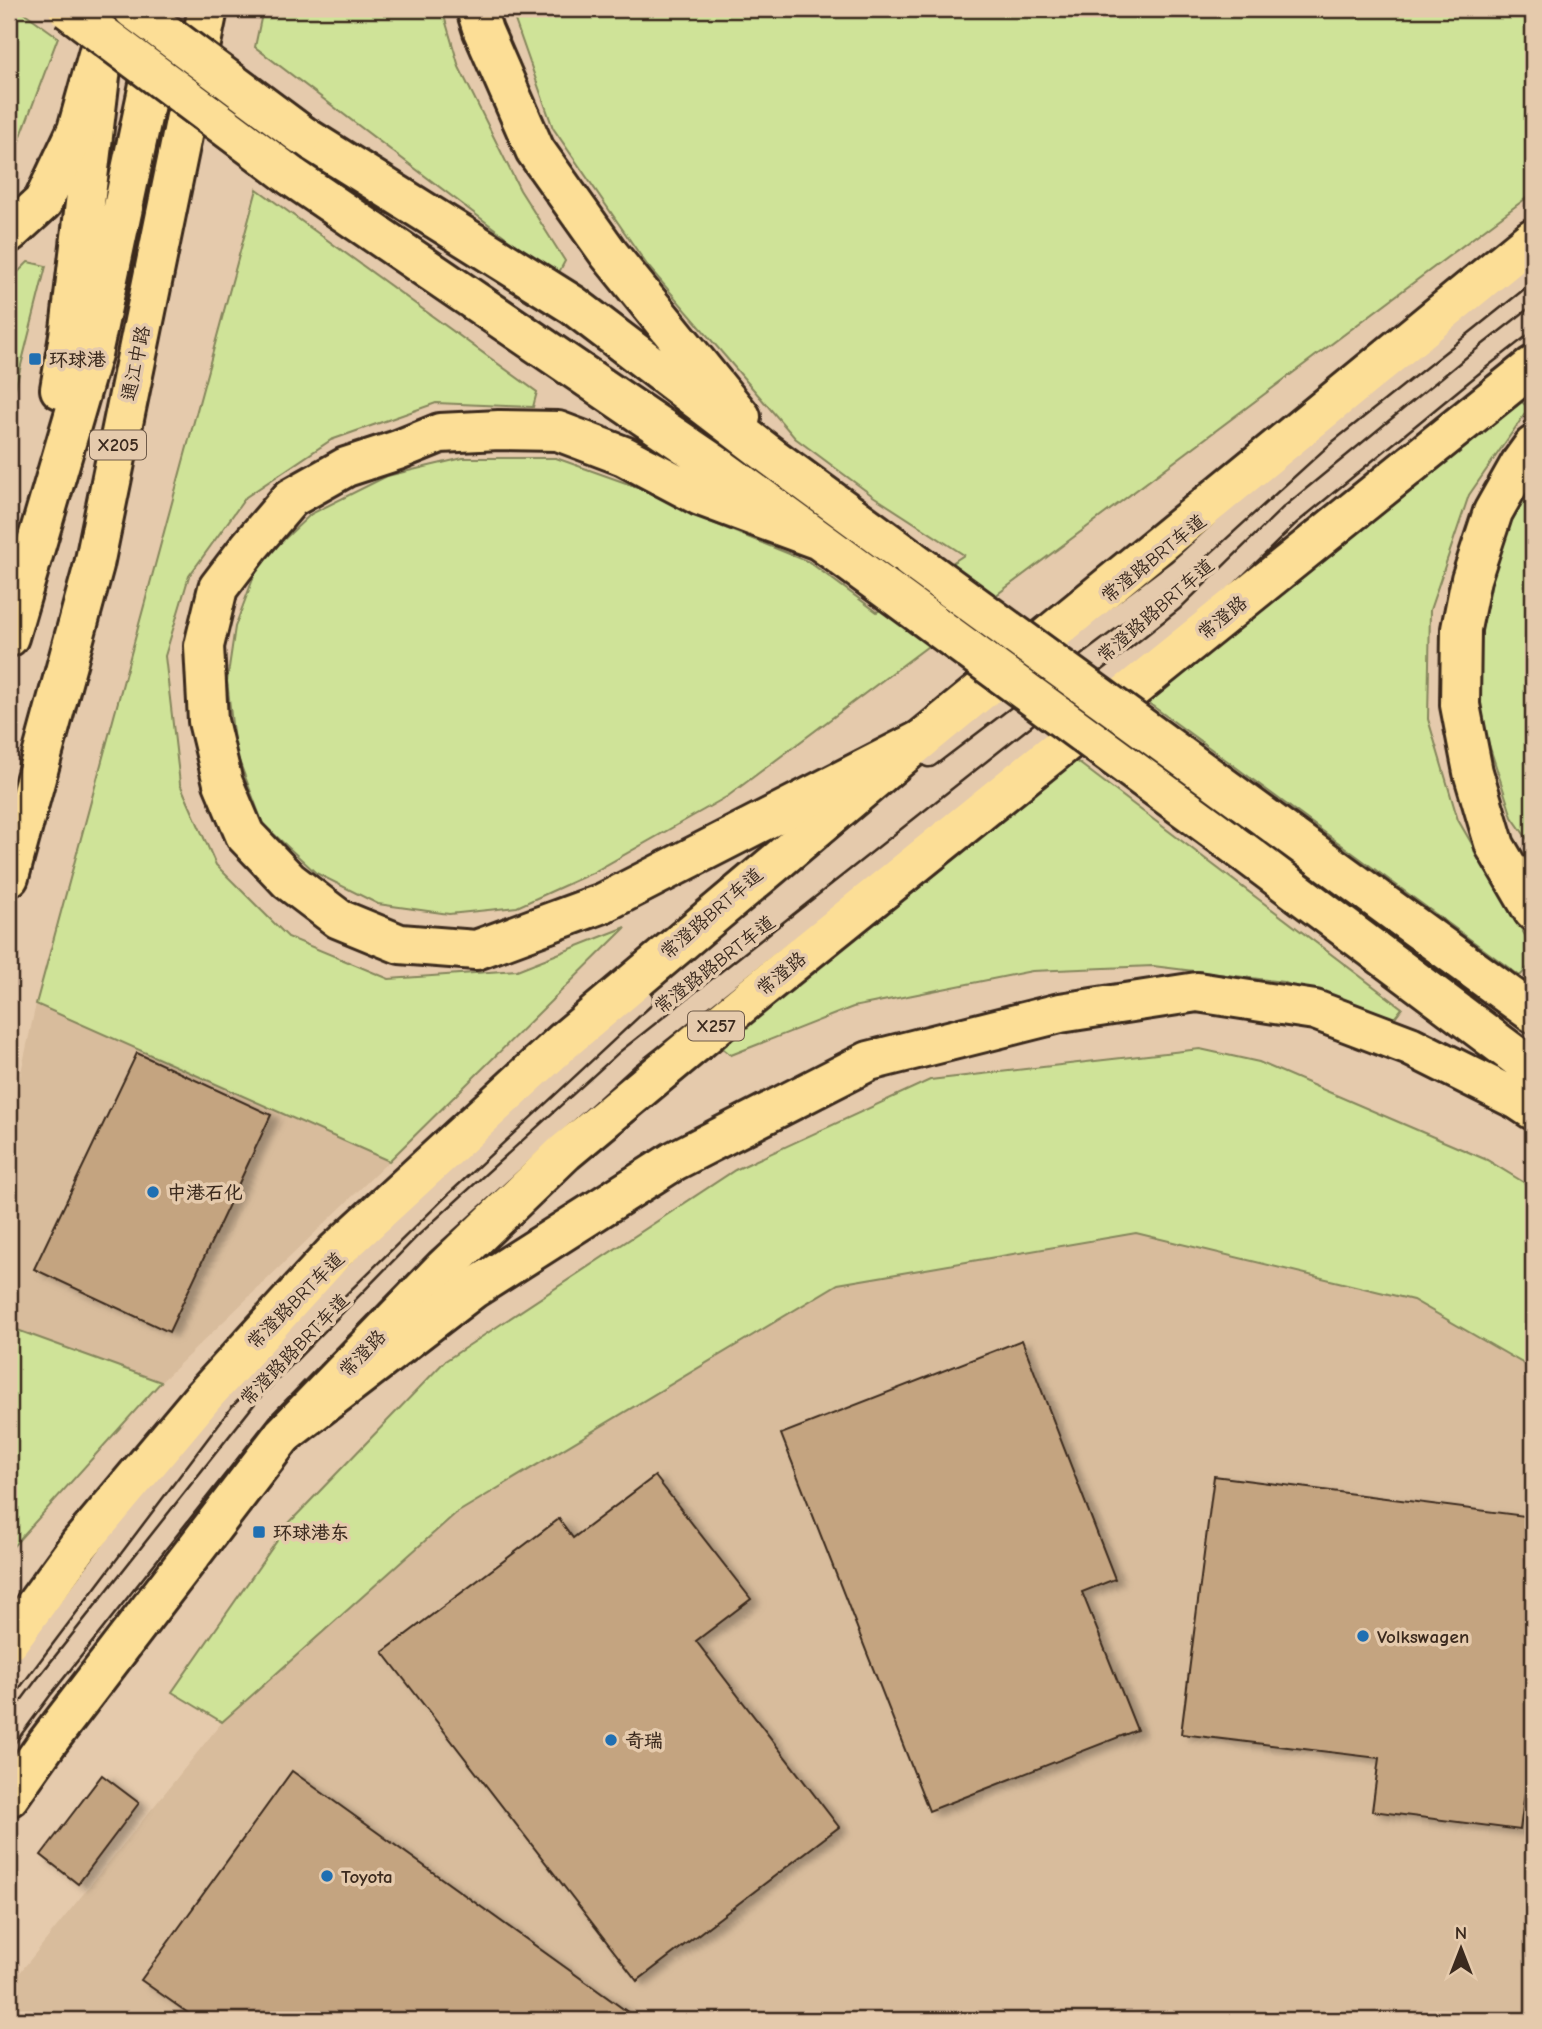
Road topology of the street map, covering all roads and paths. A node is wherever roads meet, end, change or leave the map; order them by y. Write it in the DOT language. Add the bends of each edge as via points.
graph roads {
  1 [pos="68,9"];
  2 [pos="164,9"];
  3 [pos="208,9"];
  4 [pos="476,9"];
  5 [pos="115,15"];
  6 [pos="9,233"];
  7 [pos="1533,238"];
  8 [pos="1533,269"];
  9 [pos="1533,318"];
  10 [pos="1533,366"];
  11 [pos="1533,446"];
  12 [pos="772,457"];
  13 [pos="819,540"];
  14 [pos="26,578"];
  15 [pos="9,637"];
  16 [pos="920,740"];
  17 [pos="817,850"];
  18 [pos="9,877"];
  19 [pos="1533,911"];
  20 [pos="652,991"];
  21 [pos="1533,1013"];
  22 [pos="1533,1069"];
  23 [pos="1533,1110"];
  24 [pos="283,1435"];
  25 [pos="9,1641"];
  26 [pos="9,1685"];
  27 [pos="9,1734"];
  28 [pos="9,1797"];
  1 -- 13 [label="main road, bridge" via="291,176"];
  2 -- 14 [label="main road, X205" via="92,355"];
  3 -- 18 [label="main road, 通江中路 / X205" via="94,565"];
  4 -- 12 [label="main road" via="535,150 609,254"];
  5 -- 6 [label="main road" via="77,130 43,202"];
  5 -- 12 [label="main road, bridge" via="573,305"];
  5 -- 14 [label="main road" via="70,330"];
  7 -- 16 [label="main road"];
  8 -- 17 [label="lane, 常澄路BRT车道" via="1326,434 1178,569 899,780"];
  9 -- 27 [label="lane, 常澄路路BRT车道" via="1289,516 1187,616 627,1059 424,1244 265,1406"];
  10 -- 24 [label="main road, 常澄路 / X257" via="565,1152 441,1271"];
  11 -- 19 [label="main road" via="1493,512 1471,579 1461,629 1460,705 1473,772 1496,846"];
  12 -- 21 [label="main road, bridge"];
  13 -- 16 [label="main road" via="700,496 624,456 558,431 440,433 346,467 291,498 219,588 204,646 208,721 223,783 245,835 289,881 340,919 400,944 476,950 603,903"];
  13 -- 22 [label="main road, bridge"];
  14 -- 15 [label="main road, X205"];
  16 -- 25 [label="main road" via="565,1040 335,1252 204,1396 79,1545"];
  20 -- 26 [label="lane, 常澄路BRT车道" via="441,1187 224,1400"];
  23 -- 24 [label="main road" via="1410,1046 1315,1010 1197,992 1060,1013 869,1061 674,1161 473,1289"];
  24 -- 28 [label="main road, 常澄路 / X257"];
}
